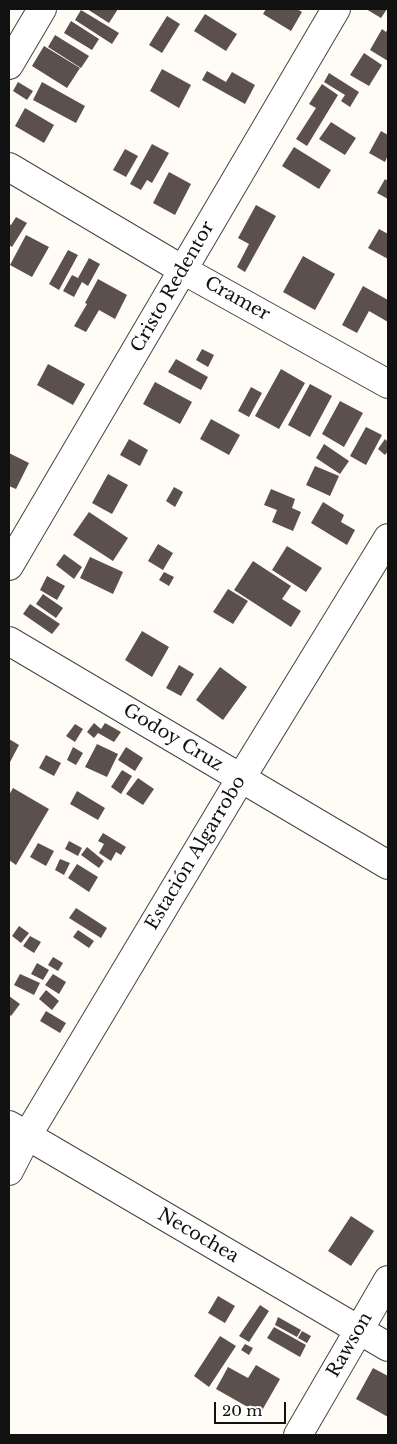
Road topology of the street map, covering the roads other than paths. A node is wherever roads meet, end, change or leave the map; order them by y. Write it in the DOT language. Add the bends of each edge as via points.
graph roads {
  1 [pos="42,9"];
  2 [pos="336,9"];
  3 [pos="9,66"];
  4 [pos="9,167"];
  5 [pos="183,270"];
  6 [pos="388,384"];
  7 [pos="388,538"];
  8 [pos="9,566"];
  9 [pos="9,641"];
  10 [pos="241,778"];
  11 [pos="388,865"];
  12 [pos="18,1131"];
  13 [pos="9,1171"];
  14 [pos="388,1280"];
  15 [pos="359,1330"];
  16 [pos="388,1347"];
  17 [pos="298,1435"];
  1 -- 3 [label="street"];
  2 -- 5 [label="street, Cristo Redentor"];
  4 -- 5 [label="street, Cramer"];
  5 -- 6 [label="street, Cramer"];
  5 -- 8 [label="street, Cristo Redentor"];
  7 -- 10 [label="street, Estación Algarrobo"];
  9 -- 10 [label="street, Godoy Cruz"];
  10 -- 11 [label="street, Godoy Cruz"];
  10 -- 12 [label="street, Estación Algarrobo"];
  12 -- 13 [label="street, Estación Algarrobo"];
  12 -- 15 [label="street, Necochea"];
  14 -- 15 [label="street, Rawson"];
  15 -- 16 [label="street, Necochea"];
  15 -- 17 [label="street, Rawson"];
}
